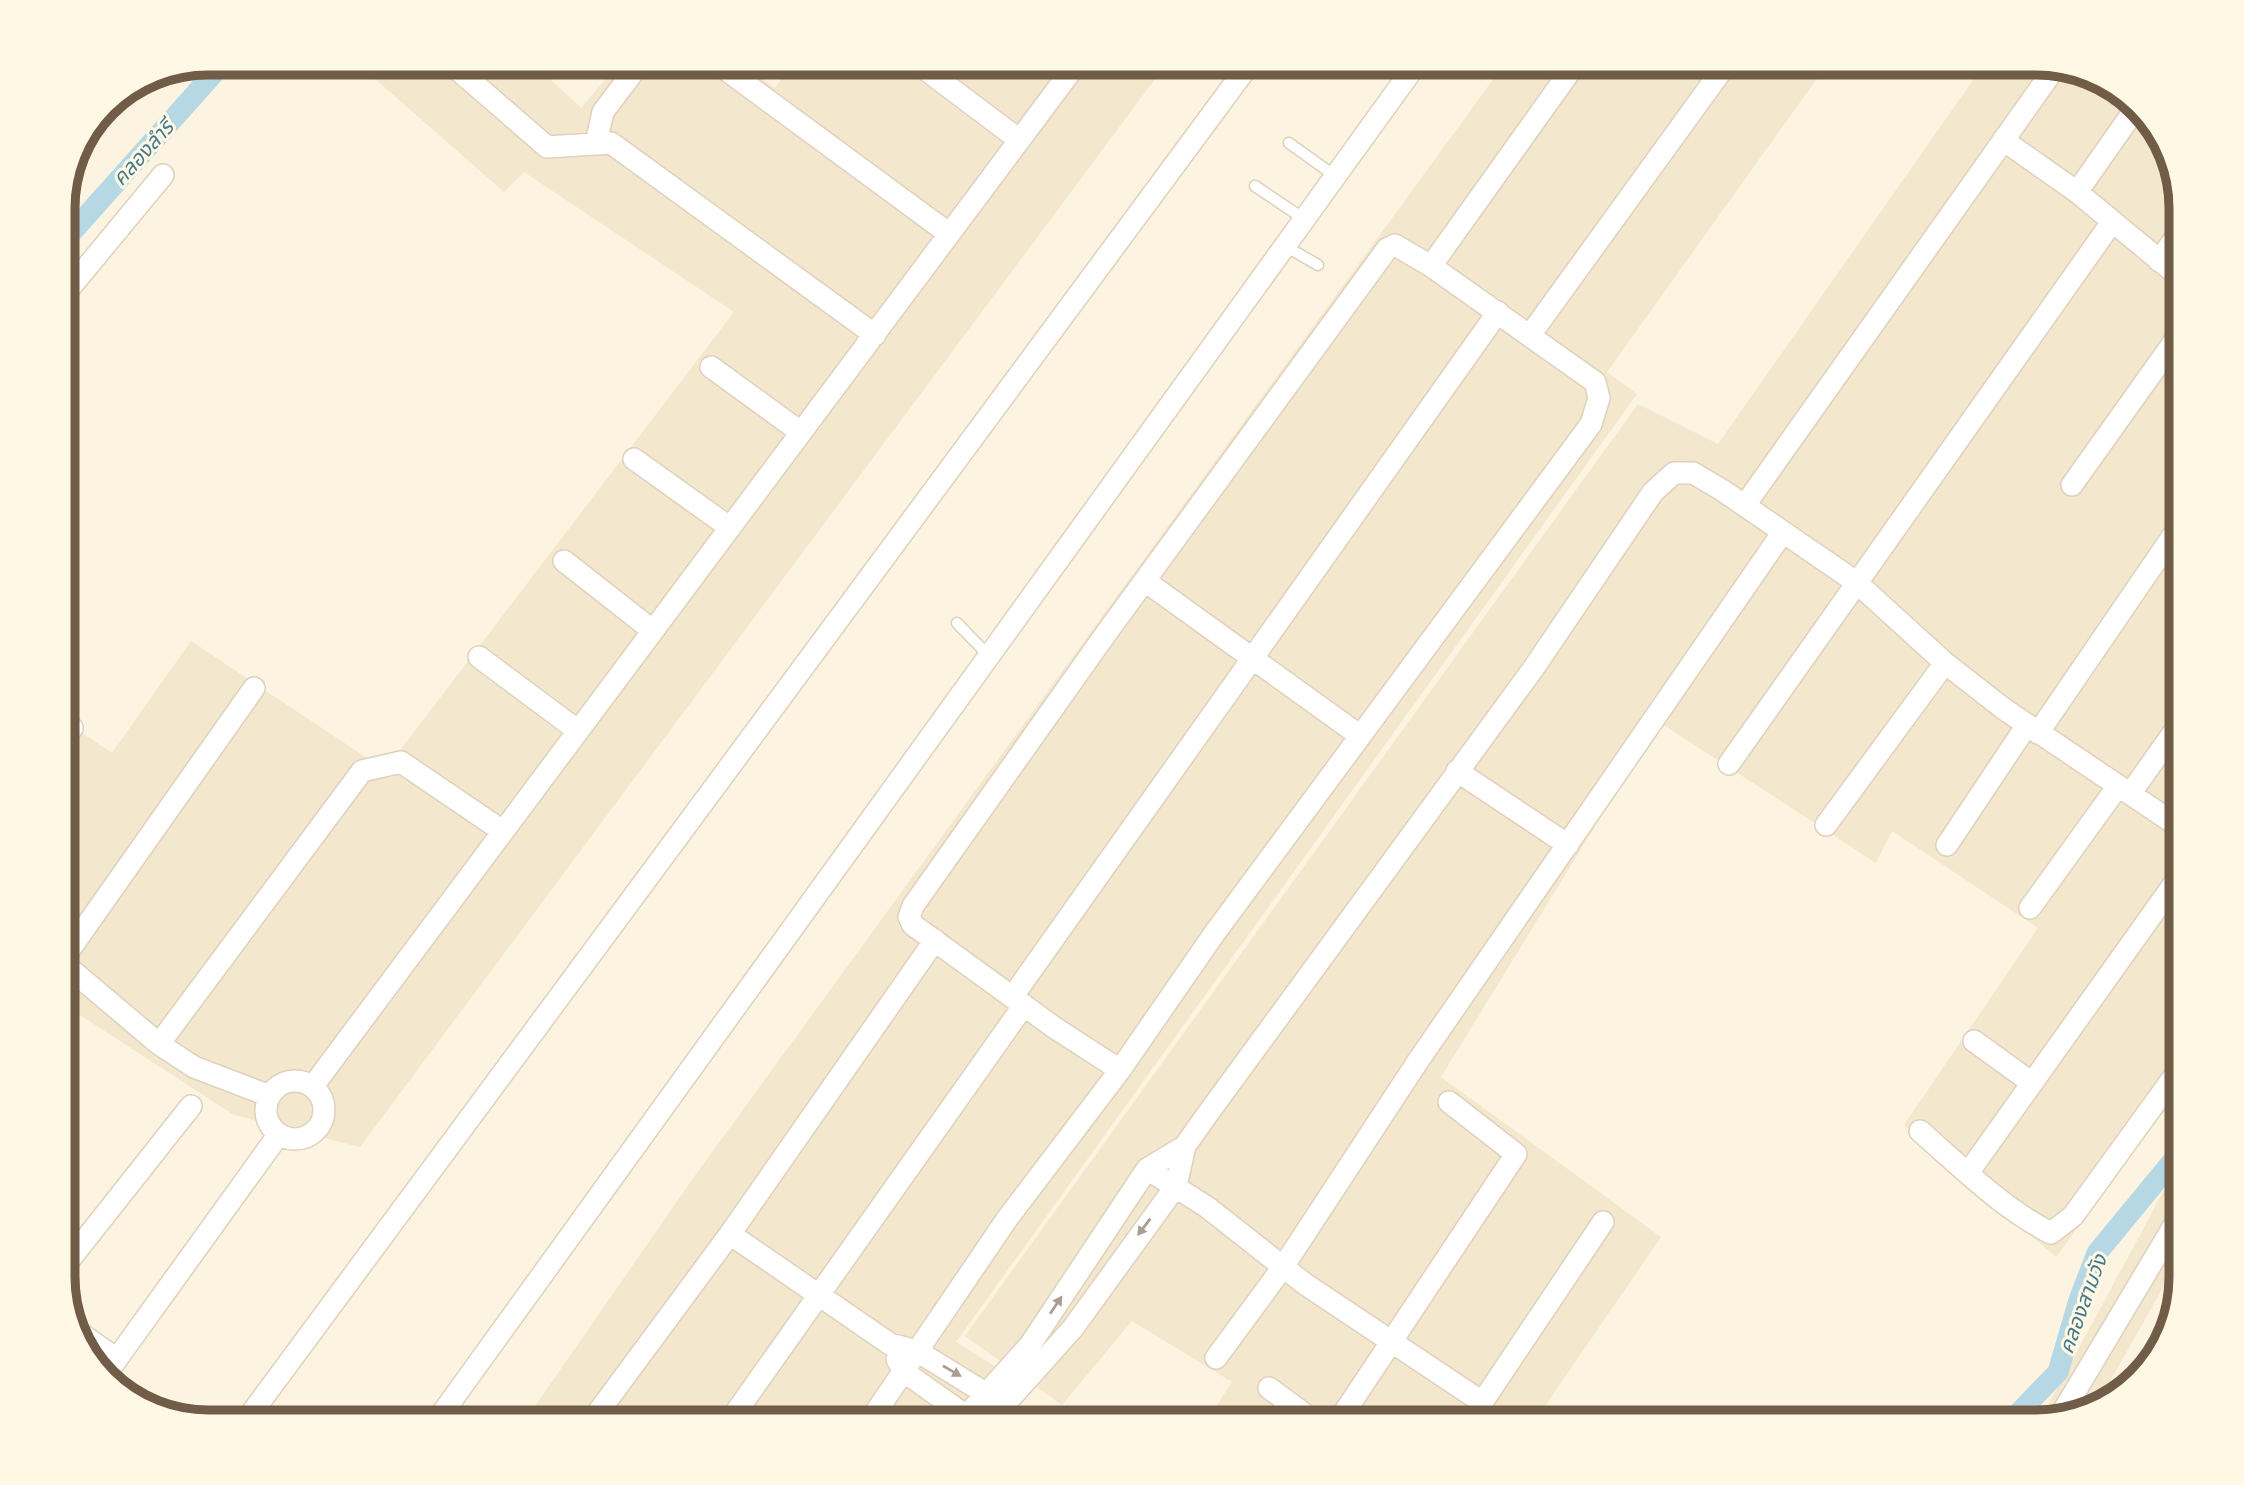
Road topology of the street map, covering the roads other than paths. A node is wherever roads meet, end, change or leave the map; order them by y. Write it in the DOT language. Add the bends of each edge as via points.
graph roads {
  1 [pos="1241,75"];
  2 [pos="1408,75"];
  3 [pos="1567,75"];
  4 [pos="1718,75"];
  5 [pos="465,76"];
  6 [pos="630,76"];
  7 [pos="735,76"];
  8 [pos="934,76"];
  9 [pos="1067,76"];
  10 [pos="2049,77"];
  11 [pos="2131,116"];
  12 [pos="1018,139"];
  13 [pos="2003,140"];
  14 [pos="596,143"];
  15 [pos="1289,143"];
  16 [pos="163,175"];
  17 [pos="1335,176"];
  18 [pos="1255,186"];
  19 [pos="2077,192"];
  20 [pos="1304,219"];
  21 [pos="2112,222"];
  22 [pos="948,233"];
  23 [pos="1285,246"];
  24 [pos="2169,247"];
  25 [pos="2159,261"];
  26 [pos="1318,265"];
  27 [pos="1431,266"];
  28 [pos="2169,269"];
  29 [pos="76,280"];
  30 [pos="1497,312"];
  31 [pos="875,335"];
  32 [pos="1530,335"];
  33 [pos="2169,349"];
  34 [pos="711,367"];
  35 [pos="799,431"];
  36 [pos="634,459"];
  37 [pos="2072,485"];
  38 [pos="1745,505"];
  39 [pos="729,527"];
  40 [pos="1783,532"];
  41 [pos="2169,541"];
  42 [pos="564,561"];
  43 [pos="1145,581"];
  44 [pos="1856,582"];
  45 [pos="957,623"];
  46 [pos="652,630"];
  47 [pos="989,656"];
  48 [pos="479,657"];
  49 [pos="1251,658"];
  50 [pos="1945,663"];
  51 [pos="254,688"];
  52 [pos="2033,729"];
  53 [pos="577,730"];
  54 [pos="1359,735"];
  55 [pos="2169,736"];
  56 [pos="1729,764"];
  57 [pos="1457,771"];
  58 [pos="2124,790"];
  59 [pos="2169,820"];
  60 [pos="1826,825"];
  61 [pos="501,830"];
  62 [pos="1568,845"];
  63 [pos="1947,845"];
  64 [pos="2169,891"];
  65 [pos="2030,908"];
  66 [pos="935,940"];
  67 [pos="76,942"];
  68 [pos="76,972"];
  69 [pos="1019,1001"];
  70 [pos="1974,1041"];
  71 [pos="159,1044"];
  72 [pos="1120,1070"];
  73 [pos="2032,1083"];
  74 [pos="2169,1083"];
  75 [pos="313,1086"];
  76 [pos="270,1096"];
  77 [pos="1449,1102"];
  78 [pos="191,1105"];
  79 [pos="1920,1131"];
  80 [pos="279,1135"];
  81 [pos="1185,1146"];
  82 [pos="1147,1169"];
  83 [pos="1968,1173"];
  84 [pos="1176,1186"];
  85 [pos="1603,1222"];
  86 [pos="730,1234"];
  87 [pos="2169,1234"];
  88 [pos="76,1251"];
  89 [pos="1283,1267"];
  90 [pos="820,1296"];
  91 [pos="1392,1341"];
  92 [pos="890,1344"];
  93 [pos="1030,1345"];
  94 [pos="916,1351"];
  95 [pos="1050,1356"];
  96 [pos="1216,1358"];
  97 [pos="111,1366"];
  98 [pos="903,1371"];
  99 [pos="1269,1388"];
  100 [pos="1482,1402"];
  101 [pos="2067,1406"];
  102 [pos="254,1410"];
  103 [pos="445,1410"];
  104 [pos="600,1410"];
  105 [pos="738,1410"];
  106 [pos="877,1410"];
  107 [pos="959,1410"];
  108 [pos="995,1410"];
  109 [pos="997,1410"];
  110 [pos="997,1410"];
  111 [pos="1299,1410"];
  112 [pos="1346,1410"];
  113 [pos="1477,1410"];
  1 -- 102 [label="street"];
  2 -- 17 [label="street"];
  3 -- 27 [label="street"];
  4 -- 32 [label="street"];
  5 -- 14 [label="street" via="547,146"];
  6 -- 14 [label="street" via="603,112"];
  7 -- 22 [label="street"];
  8 -- 12 [label="street"];
  9 -- 12 [label="street"];
  10 -- 13 [label="street"];
  11 -- 19 [label="street"];
  12 -- 22 [label="street"];
  13 -- 19 [label="street"];
  13 -- 38 [label="street"];
  14 -- 31 [label="street" via="611,143"];
  15 -- 17 [label="lane"];
  16 -- 29 [label="street"];
  17 -- 20 [label="street"];
  18 -- 20 [label="lane"];
  19 -- 21 [label="street"];
  20 -- 23 [label="street"];
  21 -- 25 [label="street"];
  21 -- 44 [label="street"];
  22 -- 31 [label="street"];
  23 -- 26 [label="lane"];
  23 -- 47 [label="street"];
  24 -- 25 [label="street"];
  25 -- 28 [label="street"];
  27 -- 30 [label="street"];
  27 -- 43 [label="street" via="1395,245 1387,250"];
  30 -- 32 [label="street"];
  30 -- 49 [label="street"];
  31 -- 35 [label="street"];
  32 -- 54 [label="street" via="1595,382 1599,398 1591,424"];
  33 -- 37 [label="street"];
  34 -- 35 [label="street"];
  35 -- 39 [label="street"];
  36 -- 39 [label="street"];
  38 -- 40 [label="street"];
  38 -- 57 [label="street" via="1693,473 1674,473 1653,492 1533,669"];
  39 -- 46 [label="street"];
  40 -- 44 [label="street"];
  40 -- 62 [label="street"];
  41 -- 52 [label="street"];
  42 -- 46 [label="street"];
  43 -- 49 [label="street"];
  43 -- 66 [label="street" via="913,906 909,917 913,925"];
  44 -- 50 [label="street"];
  44 -- 56 [label="street"];
  45 -- 47 [label="lane"];
  46 -- 53 [label="street"];
  47 -- 103 [label="street"];
  48 -- 53 [label="street"];
  49 -- 54 [label="street"];
  49 -- 69 [label="street"];
  50 -- 52 [label="street"];
  50 -- 60 [label="street"];
  51 -- 67 [label="street"];
  52 -- 58 [label="street"];
  52 -- 63 [label="street"];
  53 -- 61 [label="street"];
  54 -- 72 [label="street"];
  55 -- 58 [label="street"];
  57 -- 62 [label="street"];
  57 -- 81 [label="street"];
  58 -- 59 [label="street"];
  58 -- 65 [label="street"];
  61 -- 71 [label="street" via="401,762 362,771"];
  61 -- 75 [label="street"];
  62 -- 89 [label="street"];
  64 -- 73 [label="street"];
  66 -- 69 [label="street"];
  66 -- 86 [label="street"];
  68 -- 71 [label="street"];
  69 -- 72 [label="street"];
  69 -- 90 [label="street"];
  70 -- 73 [label="street"];
  71 -- 76 [label="street" via="194,1067"];
  72 -- 94 [label="street" via="1007,1219"];
  73 -- 83 [label="street"];
  74 -- 83 [label="street" via="2061,1228 2051,1233"];
  75 -- 76 [label="street" via="289,1082"];
  75 -- 80 [label="street" via="324,1109 315,1132 304,1138"];
  76 -- 80 [label="street" via="267,1117"];
  77 -- 91 [label="street" via="1517,1154"];
  78 -- 88 [label="street"];
  79 -- 83 [label="street"];
  80 -- 97 [label="street"];
  81 -- 82 [label="street"];
  81 -- 84 [label="street"];
  82 -- 84 [label="street"];
  93 -- 82 [label="street, one-way"];
  84 -- 89 [label="street"];
  84 -- 95 [label="street, one-way"];
  85 -- 100 [label="street"];
  86 -- 90 [label="street"];
  86 -- 104 [label="street"];
  87 -- 101 [label="street"];
  89 -- 91 [label="street"];
  89 -- 96 [label="street"];
  90 -- 92 [label="street"];
  90 -- 105 [label="street"];
  91 -- 100 [label="street"];
  91 -- 112 [label="street"];
  92 -- 94 [label="street"];
  92 -- 98 [label="street"];
  93 -- 95 [label="street"];
  93 -- 109 [label="street"];
  94 -- 98 [label="street"];
  94 -- 108 [label="street, one-way"];
  95 -- 110 [label="street"];
  98 -- 106 [label="street"];
  98 -- 107 [label="street"];
  99 -- 111 [label="street"];
  100 -- 113 [label="street"];
}
